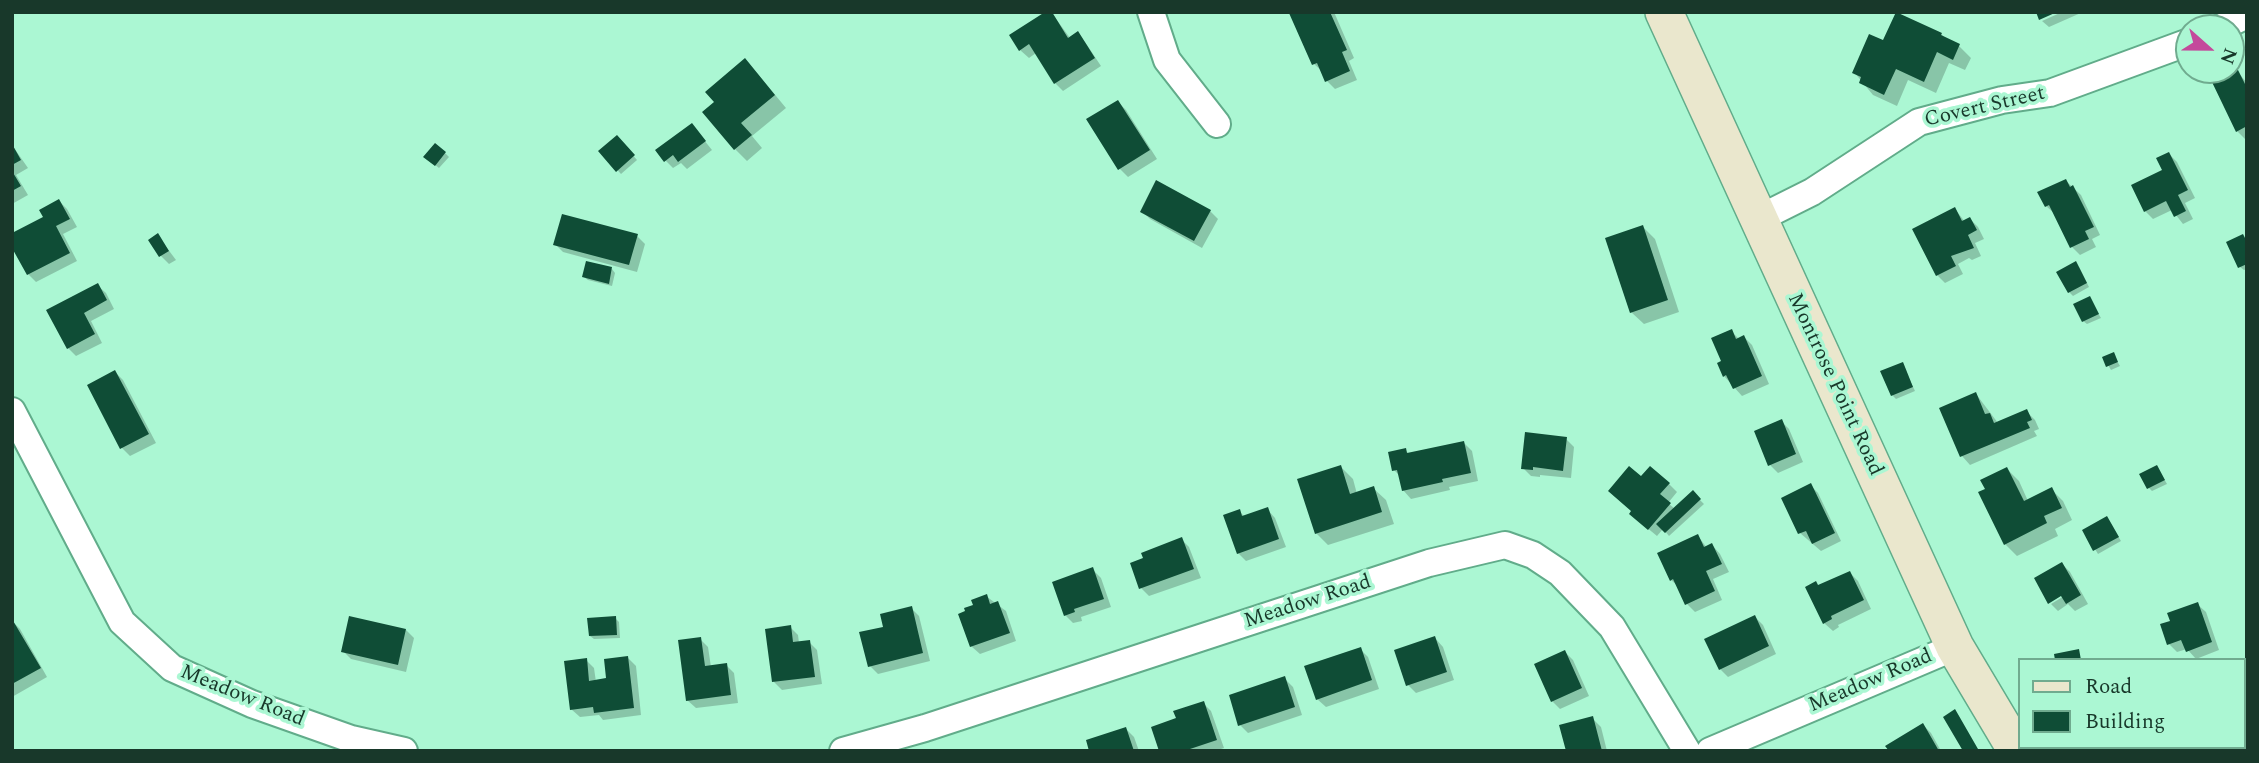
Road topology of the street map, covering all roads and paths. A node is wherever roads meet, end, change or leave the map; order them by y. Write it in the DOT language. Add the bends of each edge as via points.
graph roads {
  1 [pos="1152,12"];
  2 [pos="1664,12"];
  3 [pos="2175,48"];
  4 [pos="1217,124"];
  5 [pos="1758,219"];
  6 [pos="12,411"];
  7 [pos="1955,647"];
  8 [pos="404,751"];
  9 [pos="842,751"];
  10 [pos="1687,751"];
  11 [pos="1710,751"];
  12 [pos="2017,751"];
  1 -- 4 [label="street" via="1167,60"];
  2 -- 5 [label="street, Montrose Point Road"];
  3 -- 5 [label="street, Covert Street" via="2050,93 2002,100 1919,122 1812,192"];
  5 -- 7 [label="street, Montrose Point Road"];
  6 -- 8 [label="street, Meadow Road" via="122,622 172,668 252,704 351,739"];
  7 -- 11 [label="street, Meadow Road"];
  7 -- 12 [label="street, Montrose Point Road"];
  9 -- 10 [label="street, Meadow Road" via="1429,563 1505,545 1533,555 1560,573 1612,627"];
}
